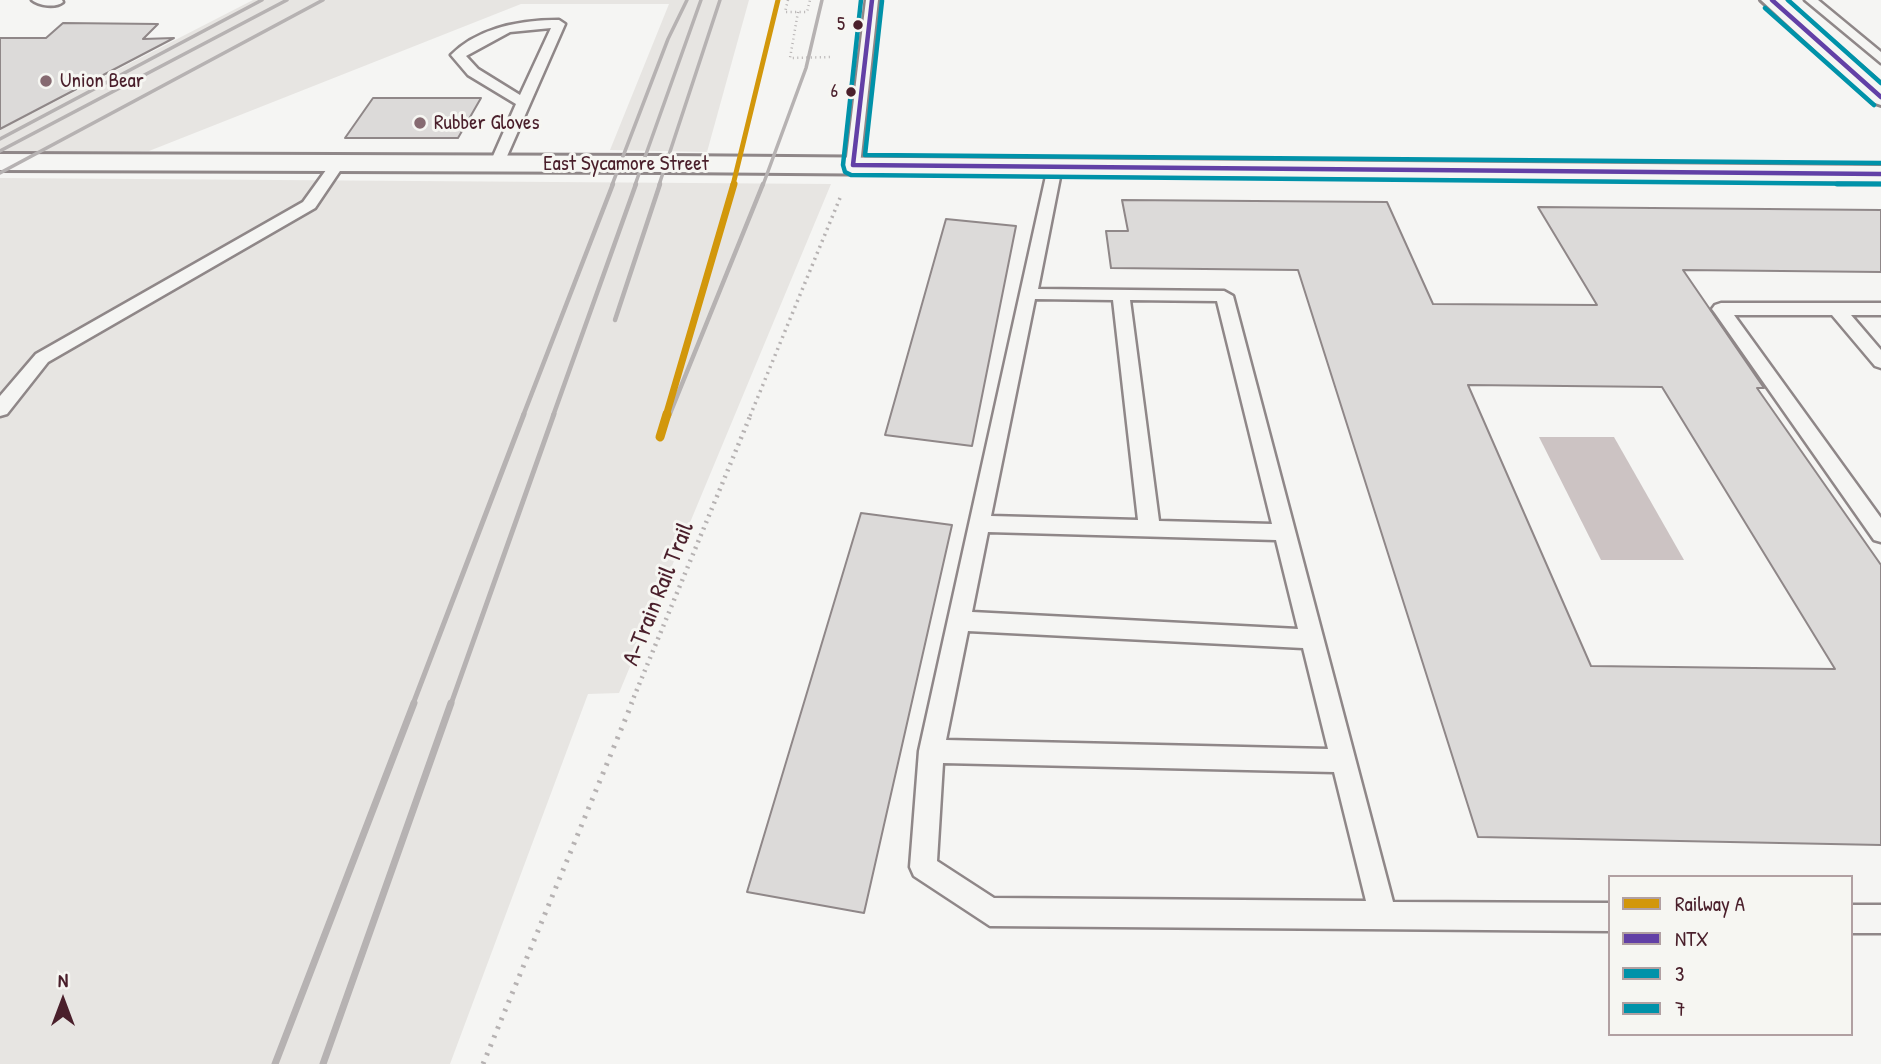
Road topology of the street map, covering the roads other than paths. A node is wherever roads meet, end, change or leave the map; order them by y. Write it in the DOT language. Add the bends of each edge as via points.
graph roads {
  1 [pos="38,0"];
  2 [pos="873,0"];
  3 [pos="1772,0"];
  4 [pos="1811,0"];
  5 [pos="57,2"];
  6 [pos="1881,60"];
  7 [pos="1875,84"];
  8 [pos="524,103"];
  9 [pos="0,162"];
  10 [pos="339,162"];
  11 [pos="497,163"];
  12 [pos="856,165"];
  13 [pos="1055,167"];
  14 [pos="1881,174"];
  15 [pos="1028,294"];
  16 [pos="1121,295"];
  17 [pos="1837,309"];
  18 [pos="1881,309"];
  19 [pos="1881,362"];
  20 [pos="0,409"];
  21 [pos="979,524"];
  22 [pos="1149,528"];
  23 [pos="1284,532"];
  24 [pos="1881,534"];
  25 [pos="959,621"];
  26 [pos="1313,639"];
  27 [pos="931,751"];
  28 [pos="1344,761"];
  29 [pos="1383,915"];
  30 [pos="1608,917"];
  31 [pos="1853,919"];
  32 [pos="1881,919"];
  1 -- 5 [label="lane"];
  2 -- 12 [label="lane"];
  3 -- 7 [label="street"];
  4 -- 6 [label="lane"];
  8 -- 8 [label="lane" via="549,47 559,24 524,24 490,34 458,55 473,72"];
  8 -- 11 [label="lane"];
  9 -- 10 [label="street, East Sycamore Street"];
  10 -- 11 [label="street, East Sycamore Street"];
  10 -- 20 [label="lane" via="309,205 42,358"];
  11 -- 12 [label="street, East Sycamore Street"];
  12 -- 13 [label="street, East Sycamore Street"];
  13 -- 14 [label="street, East Sycamore Street"];
  13 -- 15 [label="lane"];
  15 -- 16 [label="lane"];
  15 -- 21 [label="lane"];
  16 -- 22 [label="lane"];
  16 -- 23 [label="lane" via="1224,296"];
  17 -- 18 [label="lane"];
  17 -- 19 [label="lane"];
  17 -- 24 [label="lane" via="1721,309"];
  21 -- 22 [label="lane"];
  21 -- 25 [label="lane"];
  22 -- 23 [label="lane"];
  23 -- 26 [label="lane"];
  25 -- 26 [label="lane"];
  25 -- 27 [label="lane"];
  26 -- 28 [label="lane"];
  27 -- 28 [label="lane"];
  27 -- 29 [label="lane" via="923,867 990,912"];
  28 -- 29 [label="lane"];
  29 -- 30 [label="lane"];
  31 -- 32 [label="lane"];
}
